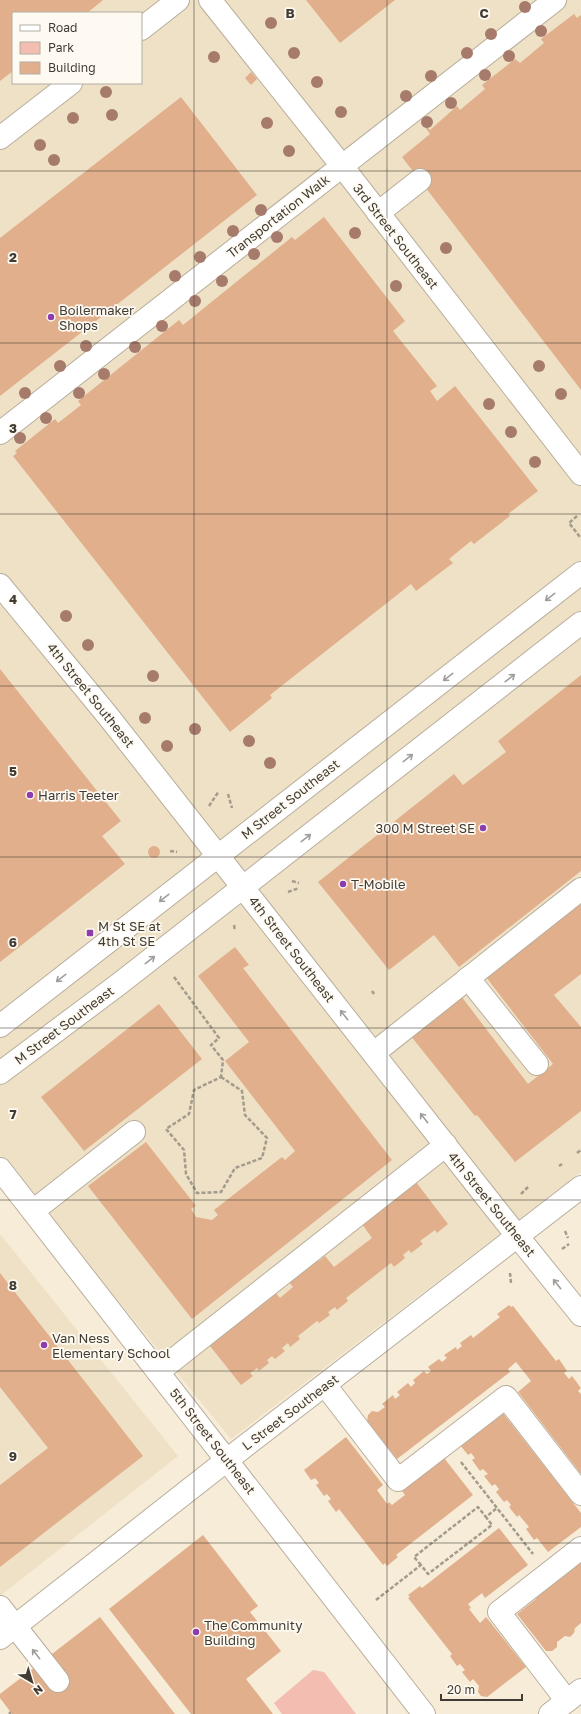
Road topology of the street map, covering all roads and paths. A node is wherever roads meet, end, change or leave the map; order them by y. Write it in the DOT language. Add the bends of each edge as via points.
graph roads {
  1 [pos="178,0"];
  2 [pos="210,0"];
  3 [pos="555,0"];
  4 [pos="142,28"];
  5 [pos="70,84"];
  6 [pos="0,138"];
  7 [pos="342,166"];
  8 [pos="420,180"];
  9 [pos="378,213"];
  10 [pos="0,433"];
  11 [pos="581,474"];
  12 [pos="577,516"];
  13 [pos="580,537"];
  14 [pos="581,573"];
  15 [pos="0,585"];
  16 [pos="581,623"];
  17 [pos="219,791"];
  18 [pos="228,794"];
  19 [pos="208,806"];
  20 [pos="232,808"];
  21 [pos="170,851"];
  22 [pos="177,852"];
  23 [pos="218,856"];
  24 [pos="289,881"];
  25 [pos="299,883"];
  26 [pos="243,887"];
  27 [pos="300,888"];
  28 [pos="581,889"];
  29 [pos="288,892"];
  30 [pos="234,925"];
  31 [pos="236,931"];
  32 [pos="174,977"];
  33 [pos="468,978"];
  34 [pos="0,1026"];
  35 [pos="374,1052"];
  36 [pos="537,1064"];
  37 [pos="0,1073"];
  38 [pos="221,1077"];
  39 [pos="134,1132"];
  40 [pos="446,1145"];
  41 [pos="581,1150"];
  42 [pos="577,1153"];
  43 [pos="0,1169"];
  44 [pos="528,1187"];
  45 [pos="581,1187"];
  46 [pos="521,1194"];
  47 [pos="33,1211"];
  48 [pos="565,1228"];
  49 [pos="518,1236"];
  50 [pos="568,1238"];
  51 [pos="569,1244"];
  52 [pos="562,1249"];
  53 [pos="510,1272"];
  54 [pos="512,1283"];
  55 [pos="581,1315"];
  56 [pos="158,1372"];
  57 [pos="325,1385"];
  58 [pos="446,1442"];
  59 [pos="227,1460"];
  60 [pos="581,1494"];
  61 [pos="497,1508"];
  62 [pos="486,1517"];
  63 [pos="581,1548"];
  64 [pos="421,1565"];
  65 [pos="548,1574"];
  66 [pos="376,1600"];
  67 [pos="0,1607"];
  68 [pos="6,1633"];
  69 [pos="52,1686"];
  70 [pos="574,1695"];
  71 [pos="424,1714"];
  72 [pos="550,1714"];
  1 -- 4 [label="street"];
  2 -- 7 [label="street, 3rd Street Southeast"];
  3 -- 7 [label="street, Transportation Walk"];
  5 -- 6 [label="street"];
  7 -- 9 [label="street, 3rd Street Southeast"];
  7 -- 10 [label="street, Transportation Walk"];
  8 -- 9 [label="street"];
  9 -- 11 [label="street, 3rd Street Southeast"];
  12 -- 13 [label="path" via="569,523"];
  14 -- 23 [label="street, M Street Southeast, one-way"];
  15 -- 23 [label="street, 4th Street Southeast" via="108,716"];
  26 -- 16 [label="street, M Street Southeast, one-way"];
  17 -- 19 [label="path"];
  18 -- 20 [label="path"];
  21 -- 22 [label="path"];
  23 -- 26 [label="street, 4th Street Southeast"];
  23 -- 34 [label="street, M Street Southeast, one-way"];
  24 -- 25 [label="path"];
  35 -- 26 [label="street, 4th Street Southeast, one-way"];
  37 -- 26 [label="street, M Street Southeast, one-way"];
  27 -- 29 [label="path"];
  28 -- 33 [label="street"];
  30 -- 31 [label="path"];
  32 -- 38 [label="path" via="219,1038 211,1045 223,1060"];
  33 -- 35 [label="street"];
  33 -- 36 [label="street"];
  40 -- 35 [label="street, 4th Street Southeast, one-way"];
  38 -- 38 [label="path" via="242,1091 245,1115 267,1138 262,1158 235,1168 221,1192 197,1193 186,1174 184,1150 166,1129 189,1114 194,1090"];
  39 -- 47 [label="street"];
  40 -- 49 [label="street, 4th Street Southeast"];
  40 -- 56 [label="street"];
  41 -- 42 [label="path"];
  43 -- 47 [label="street, 5th Street Southeast"];
  44 -- 46 [label="path"];
  45 -- 49 [label="street, L Street Southeast"];
  47 -- 56 [label="street, 5th Street Southeast"];
  48 -- 50 [label="path"];
  55 -- 49 [label="street, 4th Street Southeast, one-way"];
  49 -- 57 [label="street, L Street Southeast"];
  51 -- 52 [label="path"];
  53 -- 54 [label="path"];
  56 -- 59 [label="street, 5th Street Southeast"];
  57 -- 58 [label="street" via="398,1480"];
  57 -- 59 [label="street, L Street Southeast"];
  58 -- 60 [label="street" via="506,1396"];
  58 -- 61 [label="path"];
  59 -- 68 [label="street, L Street Southeast"];
  59 -- 71 [label="street, 5th Street Southeast"];
  61 -- 62 [label="path"];
  61 -- 65 [label="path"];
  62 -- 64 [label="path" via="492,1525 428,1574"];
  62 -- 64 [label="path" via="478,1507 414,1557"];
  63 -- 65 [label="street"];
  64 -- 66 [label="path"];
  65 -- 70 [label="street" via="499,1612"];
  67 -- 68 [label="street"];
  68 -- 69 [label="street"];
  70 -- 72 [label="street"];
}
